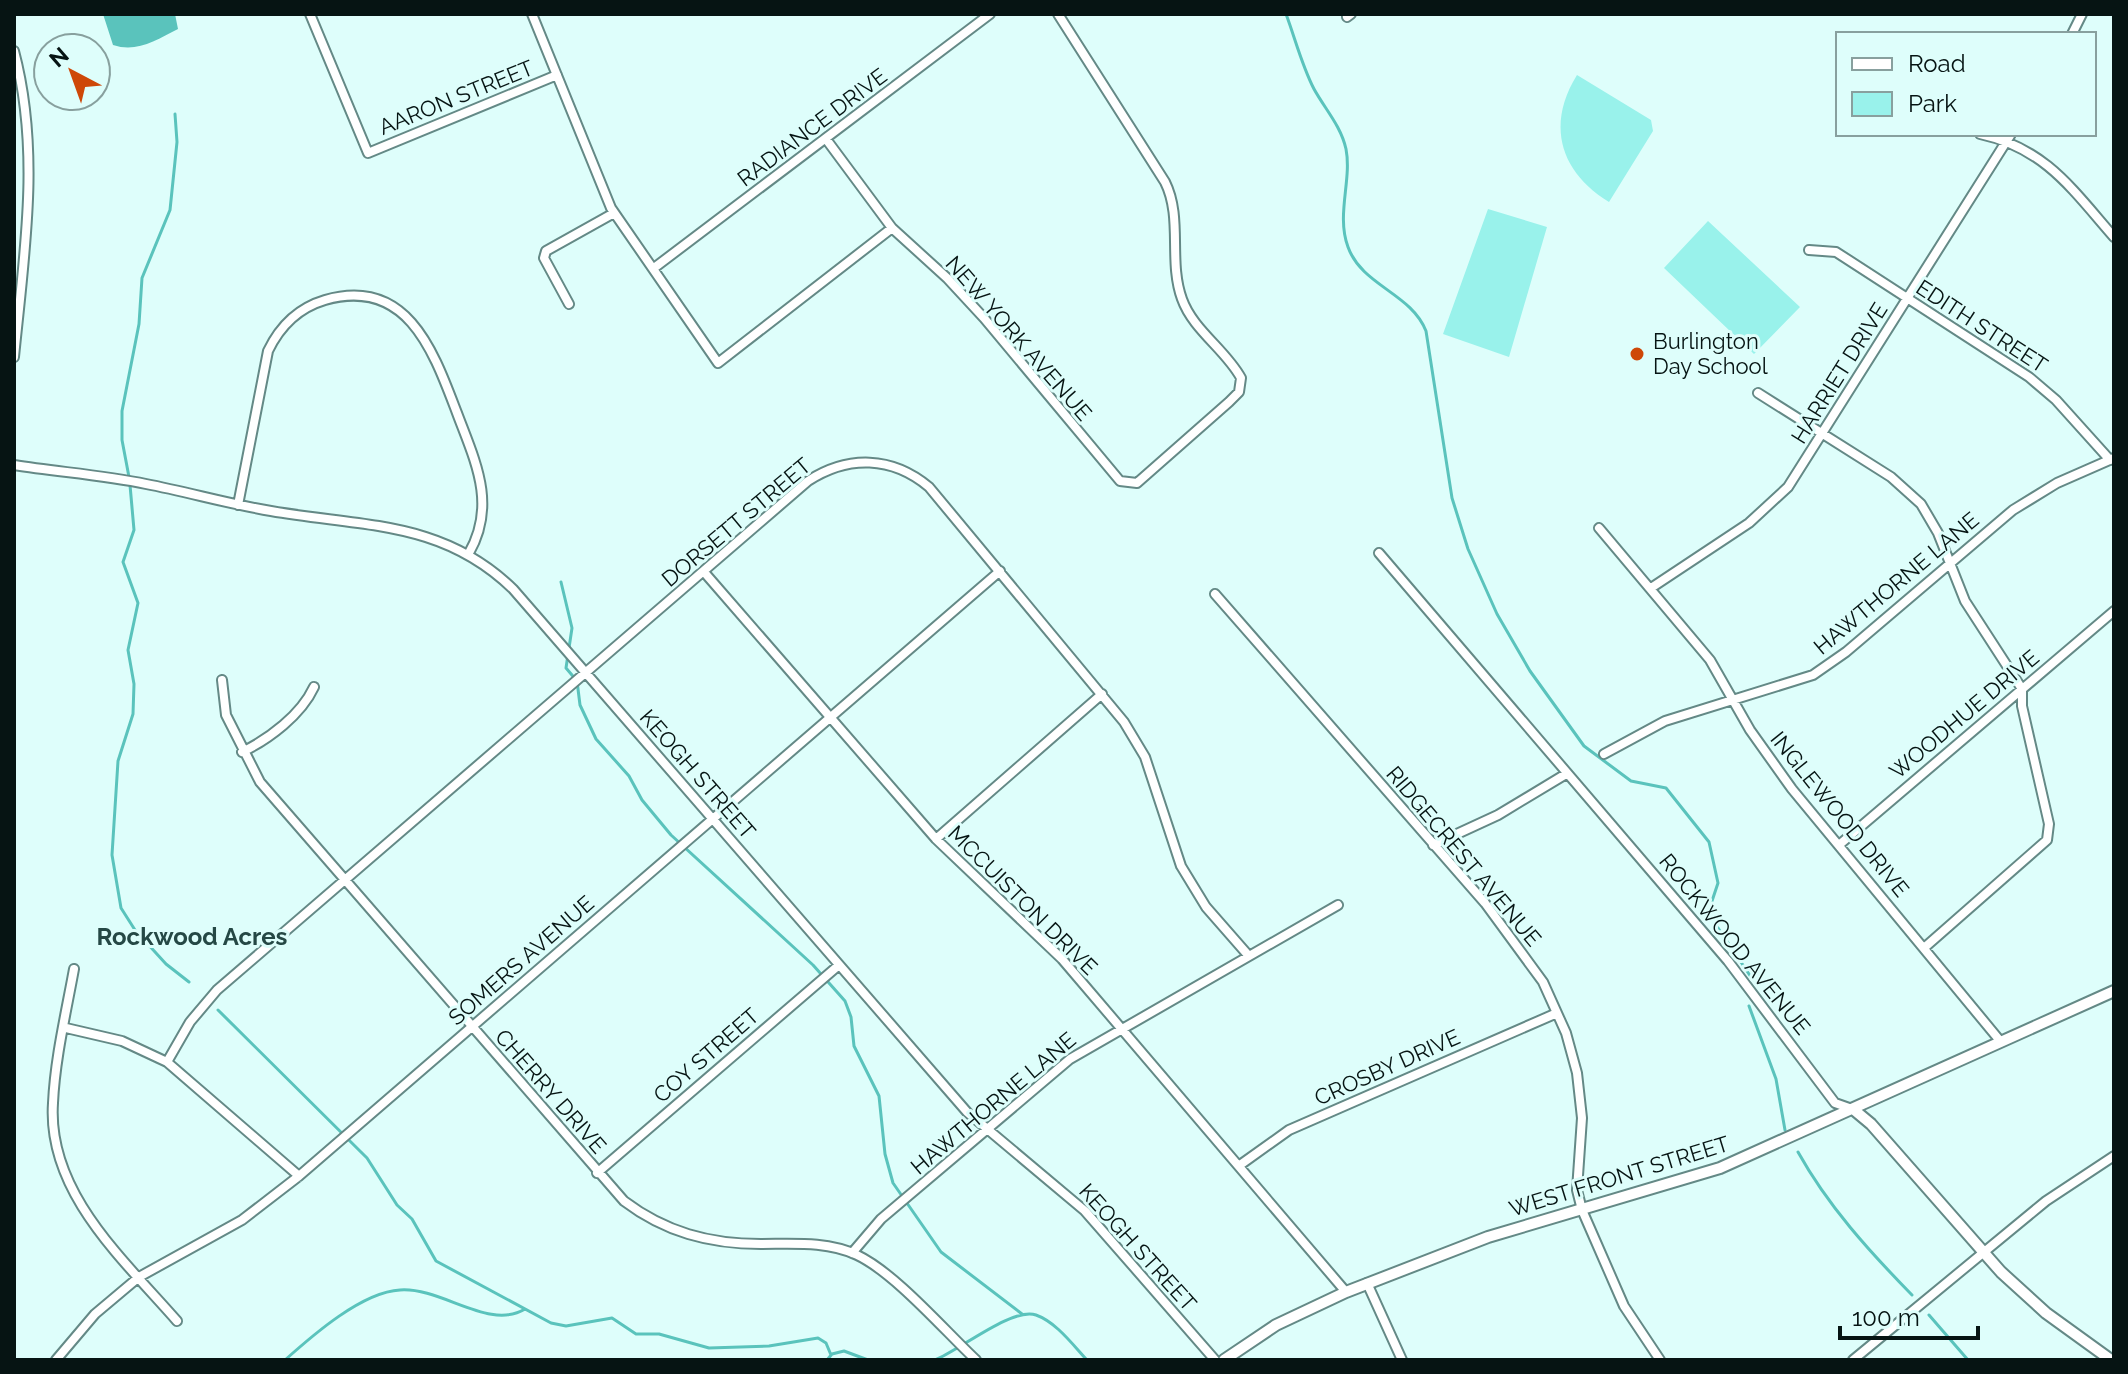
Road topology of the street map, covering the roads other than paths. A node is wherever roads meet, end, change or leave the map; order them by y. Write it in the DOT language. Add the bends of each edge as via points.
graph roads {
  1 [pos="310,14"];
  2 [pos="532,14"];
  3 [pos="990,14"];
  4 [pos="1058,14"];
  5 [pos="2082,14"];
  6 [pos="2073,32"];
  7 [pos="14,51"];
  8 [pos="557,75"];
  9 [pos="2010,137"];
  10 [pos="826,139"];
  11 [pos="614,213"];
  12 [pos="892,228"];
  13 [pos="2114,237"];
  14 [pos="1809,250"];
  15 [pos="654,268"];
  16 [pos="1907,298"];
  17 [pos="569,304"];
  18 [pos="14,357"];
  19 [pos="1758,393"];
  20 [pos="1823,434"];
  21 [pos="2112,460"];
  22 [pos="14,465"];
  23 [pos="238,505"];
  24 [pos="1599,528"];
  25 [pos="469,553"];
  26 [pos="1379,553"];
  27 [pos="1949,564"];
  28 [pos="1000,571"];
  29 [pos="704,572"];
  30 [pos="1651,588"];
  31 [pos="1215,594"];
  32 [pos="2114,611"];
  33 [pos="586,673"];
  34 [pos="222,680"];
  35 [pos="314,687"];
  36 [pos="2022,689"];
  37 [pos="1102,694"];
  38 [pos="1733,698"];
  39 [pos="830,717"];
  40 [pos="242,752"];
  41 [pos="1604,754"];
  42 [pos="1566,774"];
  43 [pos="713,818"];
  44 [pos="936,839"];
  45 [pos="1433,845"];
  46 [pos="1839,845"];
  47 [pos="345,881"];
  48 [pos="1338,905"];
  49 [pos="1924,948"];
  50 [pos="1248,955"];
  51 [pos="839,965"];
  52 [pos="74,969"];
  53 [pos="2114,991"];
  54 [pos="1557,1013"];
  55 [pos="471,1026"];
  56 [pos="1121,1027"];
  57 [pos="66,1028"];
  58 [pos="2001,1042"];
  59 [pos="167,1062"];
  60 [pos="1853,1109"];
  61 [pos="986,1130"];
  62 [pos="2114,1156"];
  63 [pos="1240,1165"];
  64 [pos="597,1173"];
  65 [pos="299,1176"];
  66 [pos="1582,1210"];
  67 [pos="852,1253"];
  68 [pos="1984,1254"];
  69 [pos="139,1277"];
  70 [pos="1367,1283"];
  71 [pos="1346,1292"];
  72 [pos="177,1321"];
  73 [pos="2080,1336"];
  74 [pos="2114,1352"];
  75 [pos="56,1360"];
  76 [pos="976,1360"];
  77 [pos="1215,1360"];
  78 [pos="1224,1360"];
  79 [pos="1402,1360"];
  80 [pos="1660,1360"];
  81 [pos="1853,1360"];
  82 [pos="2113,1360"];
  1 -- 8 [label="street, AARON STREET" via="368,153"];
  2 -- 8 [label="street"];
  3 -- 10 [label="street, RADIANCE DRIVE"];
  4 -- 12 [label="street, NEW YORK AVENUE" via="1174,202 1177,282 1194,320 1236,369 1241,385 1229,402 1146,477 1127,485 984,318"];
  5 -- 6 [label="street"];
  7 -- 18 [label="street" via="27,128 30,191"];
  8 -- 11 [label="street"];
  9 -- 13 [label="street" via="2049,165"];
  9 -- 16 [label="street, HARRIET DRIVE"];
  10 -- 12 [label="street, NEW YORK AVENUE"];
  10 -- 15 [label="street, RADIANCE DRIVE"];
  11 -- 15 [label="street"];
  11 -- 17 [label="street" via="546,251 544,258"];
  12 -- 15 [label="street" via="718,363"];
  14 -- 16 [label="street, EDITH STREET" via="1836,252"];
  16 -- 20 [label="street, HARRIET DRIVE"];
  16 -- 21 [label="street, EDITH STREET" via="2048,392"];
  19 -- 20 [label="street"];
  20 -- 27 [label="street" via="1907,488 1931,519"];
  20 -- 30 [label="street, HARRIET DRIVE" via="1766,510"];
  21 -- 27 [label="street, HAWTHORNE LANE" via="2035,494"];
  22 -- 23 [label="street, KEOGH STREET" via="145,484"];
  23 -- 25 [label="street, KEOGH STREET" via="405,531"];
  23 -- 25 [label="street" via="274,338 314,303 368,298 402,313 433,349 482,482 482,520"];
  24 -- 30 [label="street, INGLEWOOD DRIVE"];
  25 -- 33 [label="street, KEOGH STREET" via="513,589"];
  26 -- 42 [label="street, ROCKWOOD AVENUE"];
  27 -- 36 [label="street" via="1976,621"];
  27 -- 38 [label="street, HAWTHORNE LANE" via="1826,666 1793,682"];
  28 -- 29 [label="street, DORSETT STREET" via="920,480 896,467 869,462 836,466 808,481"];
  28 -- 37 [label="street, DORSETT STREET"];
  28 -- 39 [label="street, SOMERS AVENUE"];
  29 -- 33 [label="street, DORSETT STREET"];
  29 -- 39 [label="street, MCCUISTON DRIVE"];
  30 -- 38 [label="street, INGLEWOOD DRIVE" via="1710,660"];
  31 -- 45 [label="street, RIDGECREST AVENUE"];
  32 -- 36 [label="street, WOODHUE DRIVE"];
  33 -- 43 [label="street, KEOGH STREET"];
  33 -- 47 [label="street, DORSETT STREET"];
  34 -- 40 [label="street, CHERRY DRIVE" via="226,715"];
  35 -- 40 [label="street" via="290,718"];
  36 -- 46 [label="street, WOODHUE DRIVE"];
  36 -- 49 [label="street" via="2049,824 2047,840"];
  37 -- 44 [label="street"];
  37 -- 50 [label="street, DORSETT STREET" via="1145,757 1173,849 1195,891"];
  38 -- 41 [label="street, HAWTHORNE LANE" via="1665,721"];
  38 -- 46 [label="street, INGLEWOOD DRIVE" via="1770,760"];
  39 -- 43 [label="street, SOMERS AVENUE"];
  39 -- 44 [label="street, MCCUISTON DRIVE"];
  40 -- 47 [label="street, CHERRY DRIVE" via="260,782"];
  42 -- 45 [label="street" via="1498,815"];
  42 -- 60 [label="street, ROCKWOOD AVENUE" via="1728,961 1835,1103"];
  43 -- 51 [label="street, KEOGH STREET"];
  43 -- 55 [label="street, SOMERS AVENUE"];
  44 -- 56 [label="street, MCCUISTON DRIVE" via="1039,934"];
  45 -- 54 [label="street, RIDGECREST AVENUE" via="1529,958"];
  46 -- 49 [label="street, INGLEWOOD DRIVE"];
  47 -- 55 [label="street, CHERRY DRIVE"];
  47 -- 59 [label="street, DORSETT STREET" via="217,990"];
  48 -- 50 [label="street, HAWTHORNE LANE"];
  49 -- 58 [label="street, INGLEWOOD DRIVE"];
  50 -- 56 [label="street, HAWTHORNE LANE"];
  51 -- 61 [label="street, KEOGH STREET"];
  51 -- 64 [label="street, COY STREET"];
  52 -- 57 [label="street"];
  53 -- 58 [label="street, WEST FRONT STREET"];
  54 -- 63 [label="street, CROSBY DRIVE" via="1289,1130"];
  54 -- 66 [label="street, RIDGECREST AVENUE" via="1580,1096 1576,1178"];
  55 -- 64 [label="street, CHERRY DRIVE"];
  55 -- 65 [label="street, SOMERS AVENUE"];
  56 -- 61 [label="street, HAWTHORNE LANE" via="1070,1059"];
  56 -- 63 [label="street, MCCUISTON DRIVE"];
  57 -- 59 [label="street" via="122,1041"];
  57 -- 69 [label="street" via="52,1104 58,1153 81,1205"];
  58 -- 60 [label="street, WEST FRONT STREET"];
  59 -- 65 [label="street"];
  60 -- 66 [label="street, WEST FRONT STREET" via="1720,1168"];
  60 -- 68 [label="street, ROCKWOOD AVENUE"];
  61 -- 67 [label="street, HAWTHORNE LANE" via="881,1219"];
  61 -- 77 [label="street, KEOGH STREET" via="1085,1211"];
  62 -- 68 [label="street" via="2046,1201"];
  63 -- 71 [label="street, MCCUISTON DRIVE"];
  64 -- 67 [label="street, CHERRY DRIVE" via="649,1220 693,1236 717,1242 833,1246"];
  65 -- 69 [label="street, SOMERS AVENUE" via="242,1220"];
  66 -- 70 [label="street, WEST FRONT STREET" via="1488,1237"];
  66 -- 80 [label="street, RIDGECREST AVENUE" via="1624,1306"];
  67 -- 76 [label="street, CHERRY DRIVE" via="877,1268"];
  68 -- 73 [label="street, ROCKWOOD AVENUE" via="2046,1313"];
  68 -- 81 [label="street"];
  69 -- 72 [label="street"];
  69 -- 75 [label="street, SOMERS AVENUE" via="95,1314"];
  70 -- 71 [label="street, WEST FRONT STREET"];
  70 -- 79 [label="street"];
  71 -- 78 [label="street, WEST FRONT STREET" via="1276,1325"];
  73 -- 74 [label="street, ROCKWOOD AVENUE"];
  73 -- 82 [label="street, ROCKWOOD AVENUE"];
}
